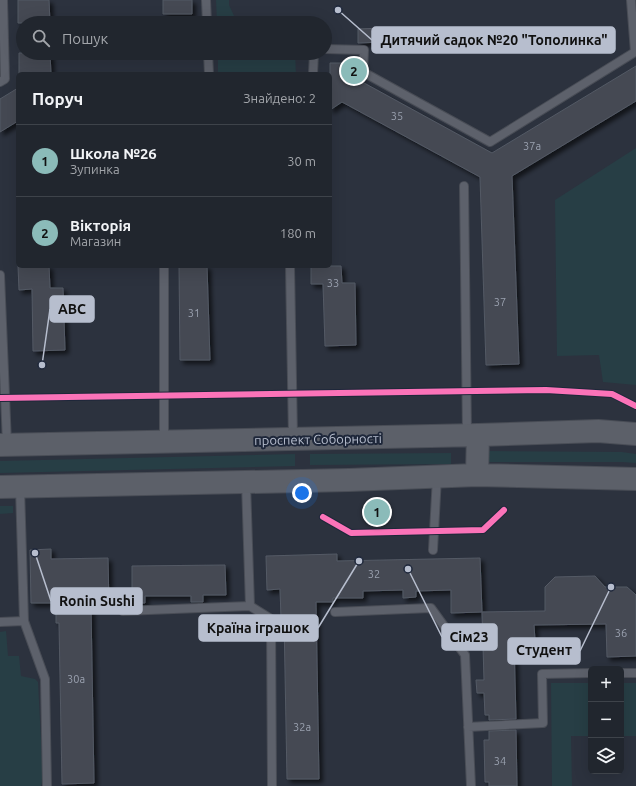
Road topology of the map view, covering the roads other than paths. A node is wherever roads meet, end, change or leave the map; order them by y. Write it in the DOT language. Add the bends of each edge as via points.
graph roads {
  1 [pos="3,0"];
  2 [pos="206,0"];
  3 [pos="631,0"];
  4 [pos="207,16"];
  5 [pos="332,49"];
  6 [pos="208,60"];
  7 [pos="314,60"];
  8 [pos="209,72"];
  9 [pos="313,72"];
  10 [pos="0,82"];
  11 [pos="464,186"];
  12 [pos="164,268"];
  13 [pos="290,268"];
  14 [pos="0,275"];
  15 [pos="636,434"];
  16 [pos="472,436"];
  17 [pos="293,439"];
  18 [pos="164,442"];
  19 [pos="4,445"];
  20 [pos="477,475"];
  21 [pos="437,476"];
  22 [pos="636,479"];
  23 [pos="246,482"];
  24 [pos="10,487"];
  25 [pos="433,550"];
  26 [pos="250,606"];
  27 [pos="123,611"];
  28 [pos="335,612"];
  29 [pos="24,621"];
  30 [pos="0,622"];
  31 [pos="636,672"];
  32 [pos="588,673"];
  33 [pos="624,673"];
  34 [pos="468,727"];
  35 [pos="47,786"];
  36 [pos="272,786"];
  37 [pos="471,786"];
  1 -- 10 [label="lane" via="5,79"];
  2 -- 4 [label="lane"];
  3 -- 5 [label="lane" via="635,52 490,142 363,72 364,50"];
  6 -- 8 [label="lane"];
  7 -- 9 [label="lane"];
  11 -- 16 [label="lane"];
  12 -- 18 [label="lane"];
  13 -- 17 [label="lane"];
  14 -- 19 [label="lane"];
  15 -- 16 [label="main road, проспект Соборності" via="598,432"];
  16 -- 17 [label="main road, проспект Соборності"];
  16 -- 20 [label="main road"];
  17 -- 18 [label="main road, проспект Соборності"];
  18 -- 19 [label="main road, проспект Соборності"];
  20 -- 21 [label="main road"];
  20 -- 22 [label="main road"];
  21 -- 23 [label="main road"];
  21 -- 25 [label="lane"];
  23 -- 24 [label="main road"];
  23 -- 26 [label="lane"];
  24 -- 29 [label="lane"];
  26 -- 27 [label="lane"];
  26 -- 36 [label="lane" via="271,619"];
  28 -- 34 [label="lane" via="431,608 465,655"];
  29 -- 30 [label="lane"];
  29 -- 35 [label="lane" via="44,679"];
  31 -- 33 [label="lane"];
  32 -- 34 [label="lane" via="542,674 543,723"];
  34 -- 37 [label="lane"];
}
